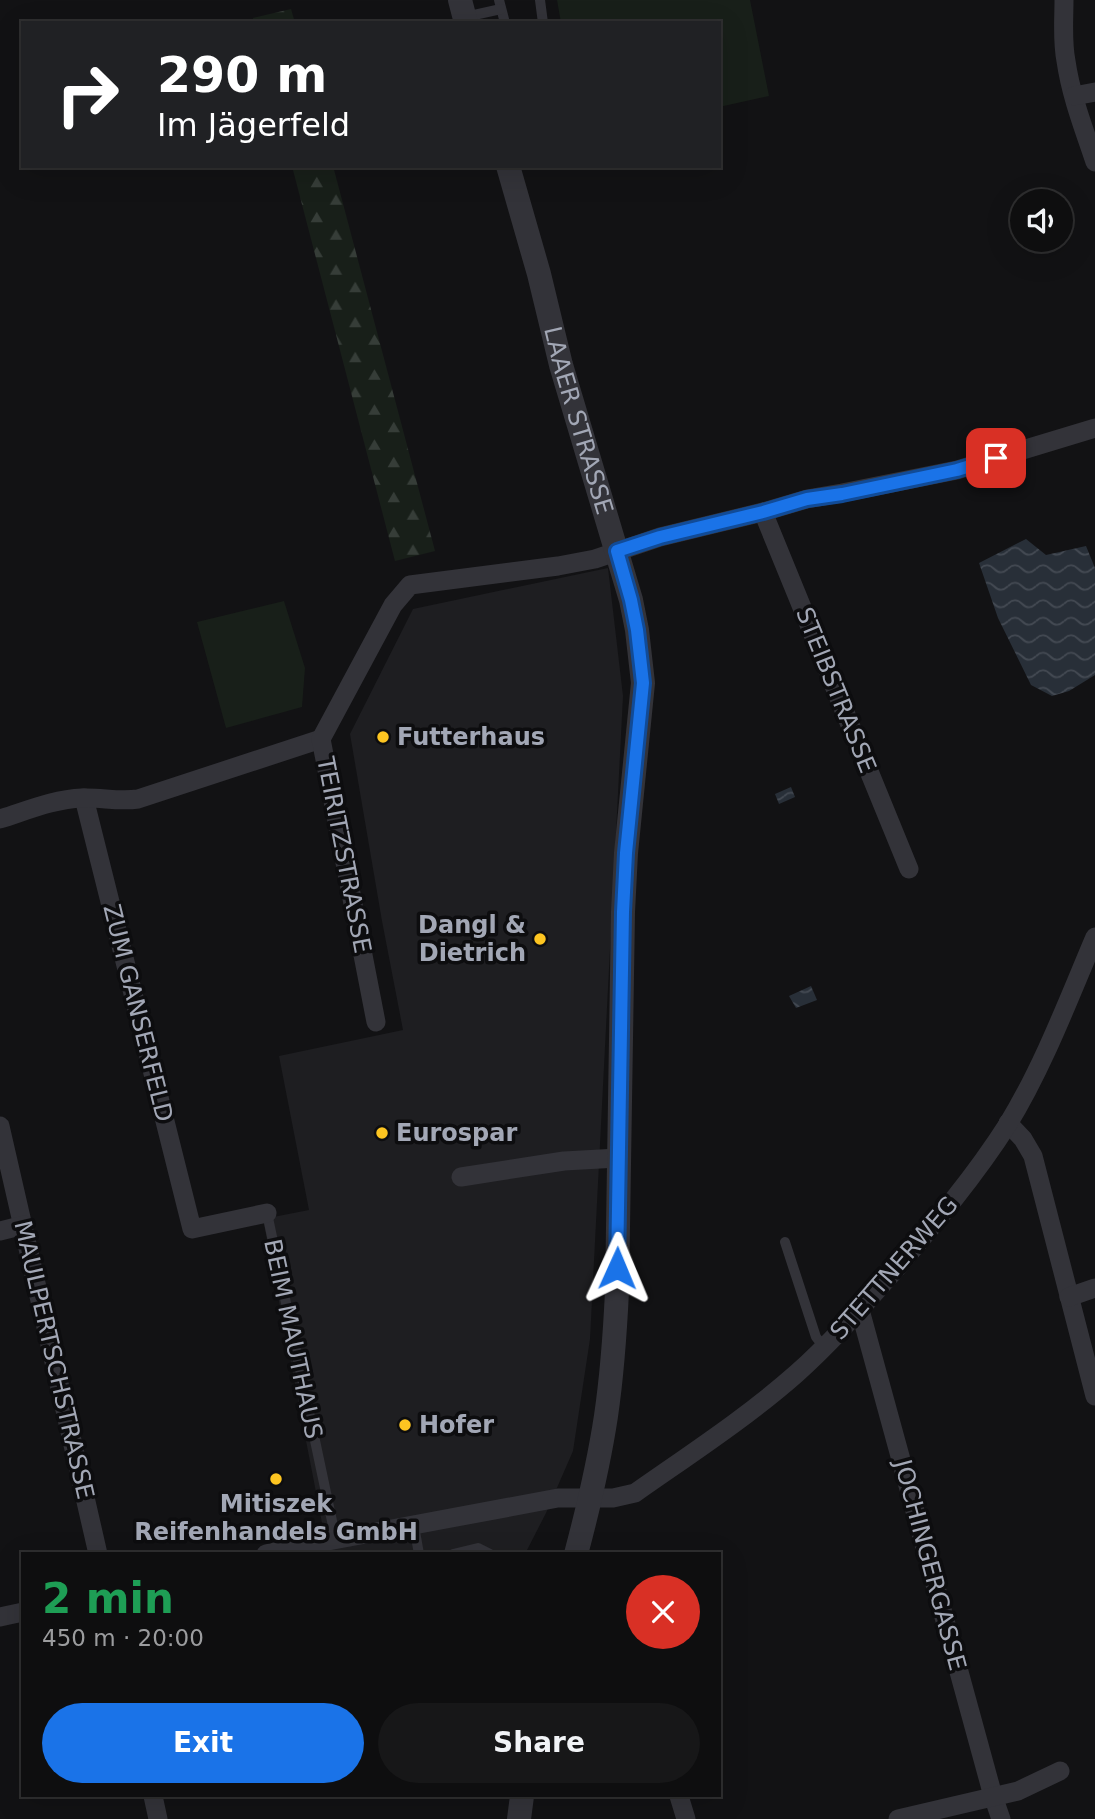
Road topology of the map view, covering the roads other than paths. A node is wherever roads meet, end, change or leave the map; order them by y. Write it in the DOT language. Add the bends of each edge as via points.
graph roads {
  1 [pos="540,0"];
  2 [pos="1064,0"];
  3 [pos="500,4"];
  4 [pos="464,13"];
  5 [pos="504,21"];
  6 [pos="543,21"];
  7 [pos="1095,92"];
  8 [pos="1074,96"];
  9 [pos="1095,162"];
  10 [pos="509,168"];
  11 [pos="1095,428"];
  12 [pos="763,512"];
  13 [pos="617,551"];
  14 [pos="321,739"];
  15 [pos="84,798"];
  16 [pos="0,819"];
  17 [pos="909,869"];
  18 [pos="1095,937"];
  19 [pos="376,1022"];
  20 [pos="1008,1123"];
  21 [pos="1,1135"];
  22 [pos="618,1158"];
  23 [pos="461,1177"];
  24 [pos="267,1213"];
  25 [pos="24,1226"];
  26 [pos="192,1229"];
  27 [pos="0,1231"];
  28 [pos="785,1242"];
  29 [pos="1095,1288"];
  30 [pos="1069,1297"];
  31 [pos="860,1310"];
  32 [pos="824,1347"];
  33 [pos="1095,1396"];
  34 [pos="590,1499"];
  35 [pos="414,1526"];
  36 [pos="327,1545"];
  37 [pos="98,1552"];
  38 [pos="280,1552"];
  39 [pos="419,1552"];
  40 [pos="461,1552"];
  41 [pos="486,1552"];
  42 [pos="577,1552"];
  43 [pos="21,1612"];
  44 [pos="0,1617"];
  45 [pos="1060,1771"];
  46 [pos="993,1796"];
  47 [pos="153,1797"];
  48 [pos="522,1797"];
  49 [pos="678,1797"];
  50 [pos="158,1819"];
  51 [pos="519,1819"];
  52 [pos="687,1819"];
  53 [pos="898,1819"];
  54 [pos="1001,1819"];
  1 -- 6 [label="lane"];
  2 -- 8 [label="street" via="1063,35"];
  3 -- 4 [label="lane"];
  3 -- 5 [label="lane"];
  7 -- 8 [label="street"];
  8 -- 9 [label="street"];
  10 -- 13 [label="street, LAAER STRASSE"];
  11 -- 12 [label="street" via="957,470"];
  12 -- 13 [label="street"];
  12 -- 17 [label="street, STEIBSTRASSE"];
  13 -- 14 [label="street, TEIRITZSTRASSE" via="558,566 410,585 393,605"];
  13 -- 22 [label="street, LAAER STRASSE" via="637,630 643,683 622,924"];
  14 -- 15 [label="street" via="138,799"];
  14 -- 19 [label="street, TEIRITZSTRASSE"];
  15 -- 16 [label="street" via="61,800"];
  15 -- 26 [label="street, ZUM GANSERFELD"];
  18 -- 20 [label="street, STETTNERWEG" via="1054,1033"];
  20 -- 30 [label="street" via="1033,1156"];
  20 -- 31 [label="street, STETTNERWEG" via="948,1208"];
  21 -- 25 [label="street, MAULPERTSCHSTRASSE"];
  22 -- 23 [label="street" via="564,1161"];
  22 -- 34 [label="street, LAAER STRASSE" via="614,1335 607,1414"];
  24 -- 26 [label="street, BEIM MAUTHAUS"];
  24 -- 36 [label="lane, BEIM MAUTHAUS"];
  25 -- 27 [label="street"];
  25 -- 37 [label="street, MAULPERTSCHSTRASSE"];
  28 -- 32 [label="lane" via="816,1336"];
  29 -- 30 [label="street"];
  30 -- 33 [label="street"];
  31 -- 32 [label="street, STETTNERWEG"];
  31 -- 46 [label="street, JOCHINGERGASSE"];
  32 -- 34 [label="street, STETTNERWEG" via="748,1413 635,1493"];
  34 -- 35 [label="street, STETTNERWEG" via="558,1498"];
  34 -- 42 [label="street, LAAER STRASSE"];
  35 -- 36 [label="street, STETTNERWEG"];
  35 -- 39 [label="lane"];
  36 -- 38 [label="street, STETTNERWEG"];
  40 -- 41 [label="lane" via="478,1548"];
  43 -- 44 [label="street"];
  45 -- 46 [label="street" via="1018,1791"];
  46 -- 53 [label="street"];
  46 -- 54 [label="street, JOCHINGERGASSE"];
  47 -- 50 [label="street"];
  48 -- 51 [label="street"];
  49 -- 52 [label="street"];
}
